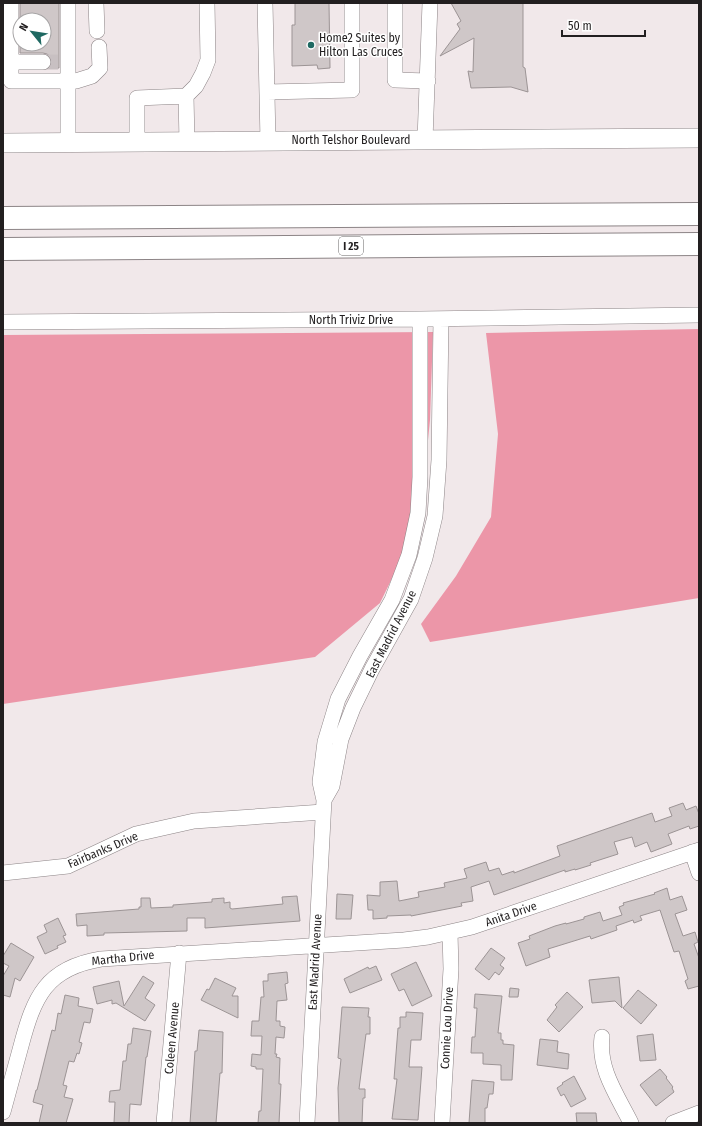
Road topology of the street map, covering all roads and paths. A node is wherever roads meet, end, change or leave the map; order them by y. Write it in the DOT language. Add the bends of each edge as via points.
graph roads {
  1 [pos="11,3"];
  2 [pos="68,3"];
  3 [pos="96,3"];
  4 [pos="207,3"];
  5 [pos="265,3"];
  6 [pos="352,3"];
  7 [pos="395,3"];
  8 [pos="430,3"];
  9 [pos="97,31"];
  10 [pos="99,47"];
  11 [pos="11,62"];
  12 [pos="43,62"];
  13 [pos="68,81"];
  14 [pos="428,81"];
  15 [pos="267,92"];
  16 [pos="186,96"];
  17 [pos="699,138"];
  18 [pos="425,140"];
  19 [pos="268,141"];
  20 [pos="68,142"];
  21 [pos="137,142"];
  22 [pos="187,142"];
  23 [pos="3,143"];
  24 [pos="699,214"];
  25 [pos="3,218"];
  26 [pos="699,244"];
  27 [pos="3,249"];
  28 [pos="699,315"];
  29 [pos="441,319"];
  30 [pos="420,320"];
  31 [pos="3,322"];
  32 [pos="323,806"];
  33 [pos="695,851"];
  34 [pos="3,873"];
  35 [pos="699,873"];
  36 [pos="450,933"];
  37 [pos="316,945"];
  38 [pos="179,953"];
  39 [pos="602,1037"];
  40 [pos="3,1112"];
  41 [pos="699,1113"];
  42 [pos="164,1123"];
  43 [pos="307,1123"];
  44 [pos="442,1123"];
  45 [pos="631,1123"];
  46 [pos="673,1123"];
  1 -- 11 [label="street"];
  2 -- 13 [label="street" via="64,62"];
  3 -- 9 [label="street"];
  4 -- 16 [label="street" via="208,60 196,86"];
  5 -- 15 [label="street"];
  6 -- 15 [label="street" via="352,90"];
  7 -- 14 [label="street" via="395,80"];
  8 -- 14 [label="street"];
  10 -- 13 [label="street" via="100,68 92,76"];
  11 -- 12 [label="street"];
  11 -- 13 [label="street" via="11,81"];
  13 -- 20 [label="street"];
  14 -- 18 [label="street"];
  15 -- 19 [label="street"];
  16 -- 21 [label="street" via="137,98"];
  16 -- 22 [label="street"];
  17 -- 18 [label="main road, North Telshor Boulevard"];
  18 -- 19 [label="main road, North Telshor Boulevard"];
  19 -- 22 [label="main road, North Telshor Boulevard"];
  20 -- 21 [label="main road, North Telshor Boulevard"];
  20 -- 23 [label="main road, North Telshor Boulevard"];
  21 -- 22 [label="main road, North Telshor Boulevard"];
  24 -- 25 [label="highway"];
  26 -- 27 [label="highway, I 25"];
  28 -- 29 [label="street, North Triviz Drive"];
  29 -- 30 [label="street, North Triviz Drive"];
  29 -- 32 [label="street, East Madrid Avenue" via="439,460 435,516 425,558 411,599 353,708 341,739 332,786"];
  30 -- 31 [label="street, North Triviz Drive"];
  30 -- 32 [label="street, East Madrid Avenue" via="418,513 409,555 392,600 338,699 325,742 320,782"];
  32 -- 34 [label="street, Fairbanks Drive" via="194,821 136,834 68,866"];
  32 -- 37 [label="street, East Madrid Avenue"];
  33 -- 35 [label="street"];
  33 -- 36 [label="street, Anita Drive"];
  36 -- 37 [label="street, Anita Drive"];
  36 -- 44 [label="street, Connie Lou Drive" via="451,969"];
  37 -- 38 [label="street, Martha Drive"];
  37 -- 43 [label="street, East Madrid Avenue"];
  38 -- 40 [label="street, Martha Drive" via="91,961 72,967 51,981 42,991 29,1015"];
  38 -- 42 [label="street, Coleen Avenue"];
  39 -- 45 [label="street" via="603,1066"];
  41 -- 46 [label="street"];
}
